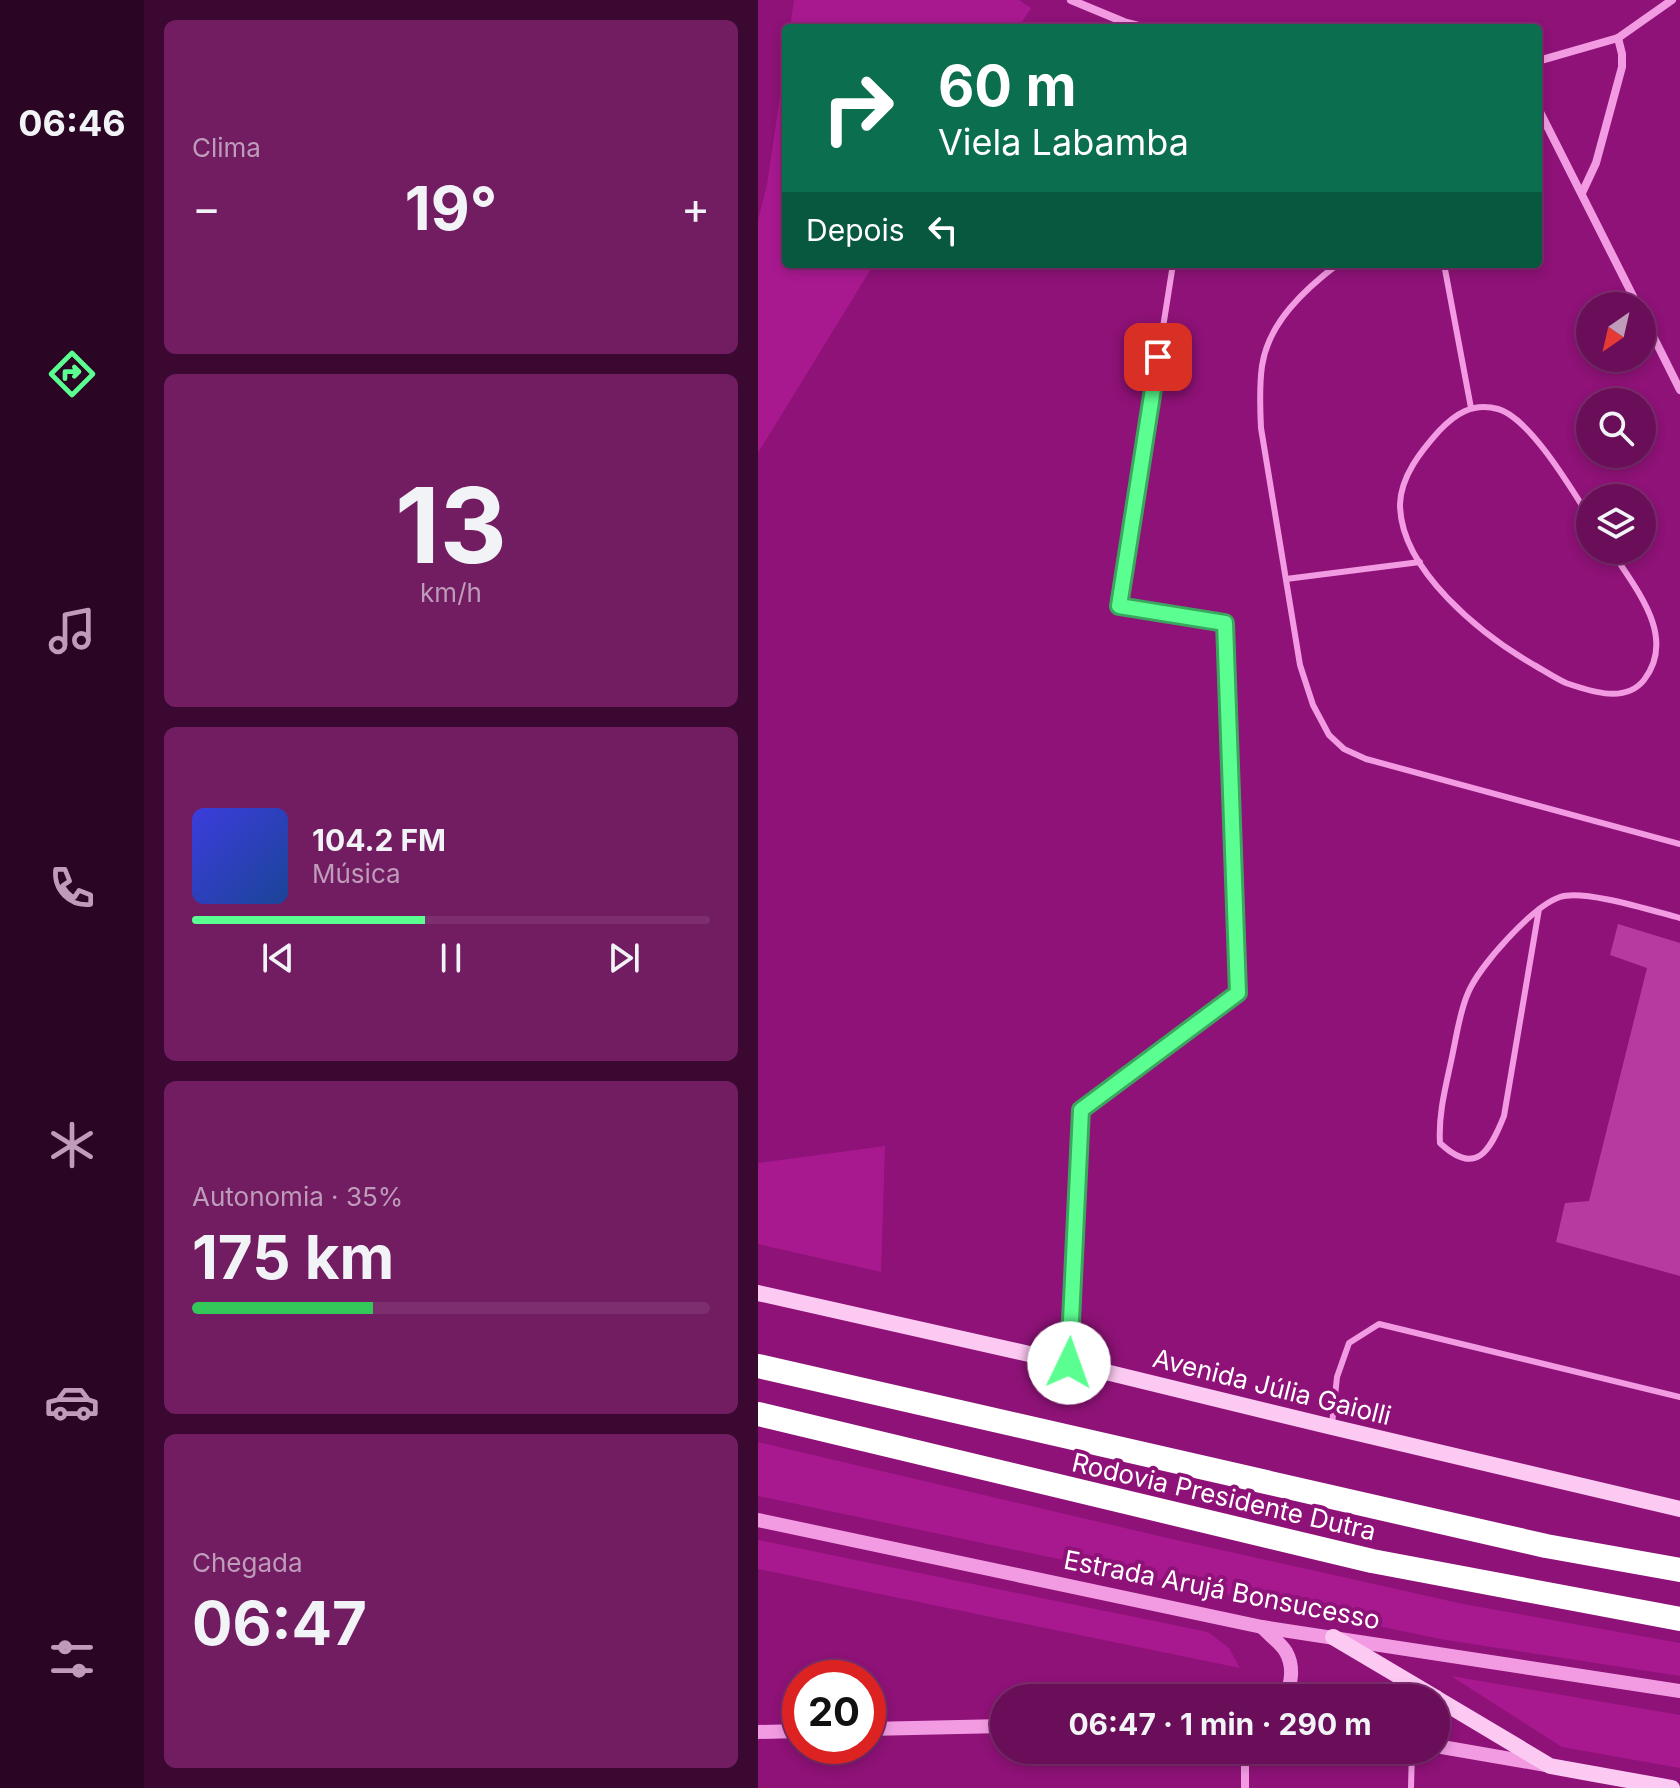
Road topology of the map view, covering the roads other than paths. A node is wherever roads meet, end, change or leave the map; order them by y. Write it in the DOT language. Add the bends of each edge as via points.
graph roads {
  1 [pos="1071,0"];
  2 [pos="1672,0"];
  3 [pos="1132,24"];
  4 [pos="1618,38"];
  5 [pos="1542,60"];
  6 [pos="1542,116"];
  7 [pos="1582,193"];
  8 [pos="1172,268"];
  9 [pos="1333,268"];
  10 [pos="1445,268"];
  11 [pos="1631,292"];
  12 [pos="1656,342"];
  13 [pos="1680,390"];
  14 [pos="1471,408"];
  15 [pos="1576,496"];
  16 [pos="1420,562"];
  17 [pos="1620,564"];
  18 [pos="1286,579"];
  19 [pos="1680,844"];
  20 [pos="1539,909"];
  21 [pos="1680,918"];
  22 [pos="758,1293"];
  23 [pos="1069,1363"];
  24 [pos="758,1366"];
  25 [pos="1680,1397"];
  26 [pos="758,1414"];
  27 [pos="1332,1427"];
  28 [pos="1680,1509"];
  29 [pos="758,1520"];
  30 [pos="1680,1570"];
  31 [pos="1680,1619"];
  32 [pos="1262,1627"];
  33 [pos="1333,1637"];
  34 [pos="1290,1684"];
  35 [pos="1412,1684"];
  36 [pos="1680,1691"];
  37 [pos="1450,1706"];
  38 [pos="990,1726"];
  39 [pos="886,1729"];
  40 [pos="782,1731"];
  41 [pos="758,1732"];
  42 [pos="1450,1748"];
  43 [pos="1245,1764"];
  44 [pos="1412,1764"];
  45 [pos="1550,1766"];
  46 [pos="1245,1788"];
  47 [pos="1411,1788"];
  48 [pos="1672,1788"];
  1 -- 3 [label="street"];
  2 -- 4 [label="street"];
  4 -- 5 [label="street"];
  4 -- 7 [label="street" via="1622,67 1596,163"];
  6 -- 7 [label="street"];
  7 -- 11 [label="street"];
  8 -- 23 [label="lane" via="1119,606 1225,623 1238,993 1081,1110"];
  9 -- 18 [label="lane" via="1282,319 1262,363 1261,428"];
  10 -- 14 [label="lane"];
  12 -- 13 [label="street"];
  14 -- 15 [label="lane" via="1499,409 1525,426"];
  14 -- 16 [label="lane" via="1451,418 1406,478 1400,501 1402,527"];
  16 -- 17 [label="lane" via="1445,598 1515,654 1559,680 1592,692 1618,694 1639,686 1657,653 1649,609"];
  16 -- 18 [label="lane"];
  18 -- 19 [label="lane" via="1300,665 1313,705 1329,735 1344,749"];
  20 -- 20 [label="lane" via="1484,967 1468,992 1439,1124 1440,1143 1452,1154 1481,1156 1504,1116"];
  20 -- 21 [label="lane" via="1561,896 1588,896"];
  22 -- 23 [label="main road, Avenida Júlia Gaiolli"];
  23 -- 27 [label="main road, Avenida Júlia Gaiolli"];
  24 -- 30 [label="highway, Rodovia Presidente Dutra" via="1546,1546"];
  25 -- 27 [label="lane" via="1379,1324 1349,1343 1337,1377"];
  26 -- 31 [label="highway, Rodovia Presidente Dutra" via="1372,1561"];
  27 -- 28 [label="main road, Avenida Júlia Gaiolli"];
  29 -- 32 [label="street, Estrada Arujá Bonsucesso"];
  32 -- 33 [label="street, Estrada Arujá Bonsucesso"];
  32 -- 34 [label="street" via="1286,1652"];
  33 -- 35 [label="main road"];
  33 -- 36 [label="street, Estrada Arujá Bonsucesso"];
  37 -- 45 [label="main road"];
  38 -- 39 [label="street"];
  40 -- 41 [label="street"];
  42 -- 45 [label="street"];
  43 -- 46 [label="street"];
  44 -- 47 [label="lane"];
  45 -- 48 [label="main road"];
}
